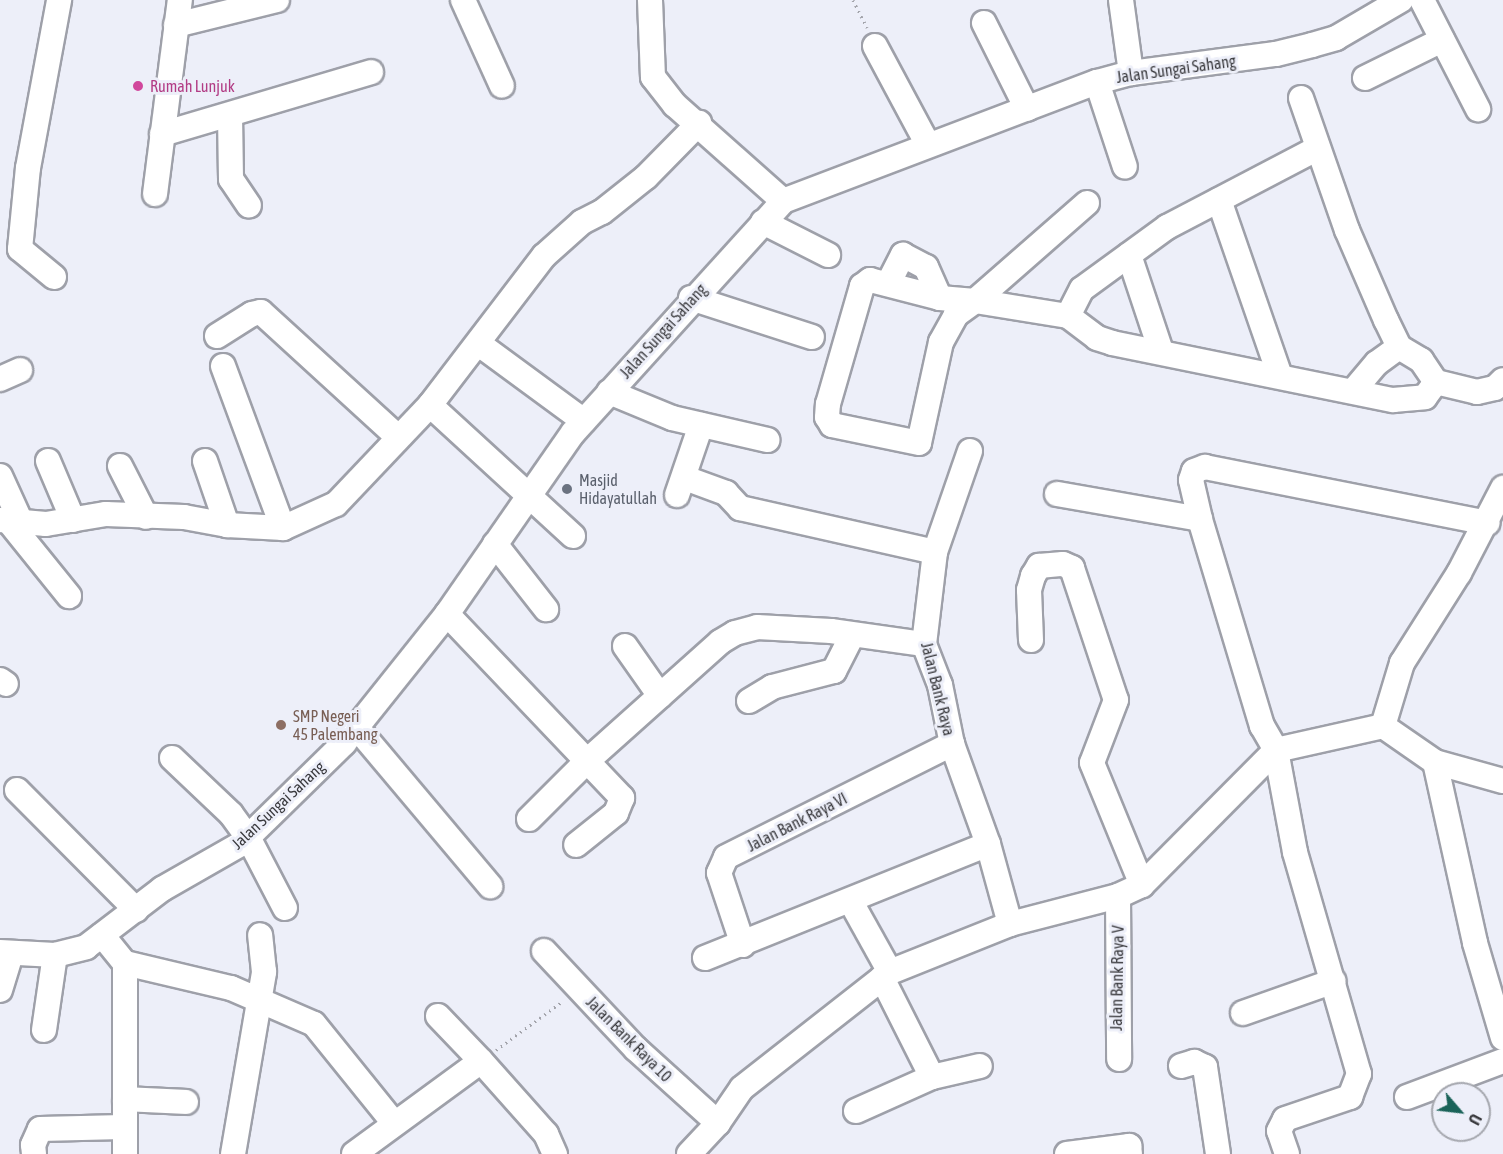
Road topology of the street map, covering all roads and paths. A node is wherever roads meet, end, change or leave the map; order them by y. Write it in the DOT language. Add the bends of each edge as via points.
graph roads {
  1 [pos="59,0"];
  2 [pos="180,0"];
  3 [pos="277,0"];
  4 [pos="463,0"];
  5 [pos="650,0"];
  6 [pos="853,0"];
  7 [pos="1121,0"];
  8 [pos="1422,0"];
  9 [pos="1385,4"];
  10 [pos="984,23"];
  11 [pos="176,25"];
  12 [pos="1442,40"];
  13 [pos="875,46"];
  14 [pos="371,72"];
  15 [pos="1131,73"];
  16 [pos="1365,78"];
  17 [pos="1097,82"];
  18 [pos="502,86"];
  19 [pos="1301,98"];
  20 [pos="1027,109"];
  21 [pos="1478,109"];
  22 [pos="230,115"];
  23 [pos="699,123"];
  24 [pos="162,134"];
  25 [pos="928,145"];
  26 [pos="1318,148"];
  27 [pos="1125,167"];
  28 [pos="155,194"];
  29 [pos="1220,200"];
  30 [pos="783,201"];
  31 [pos="1087,203"];
  32 [pos="249,206"];
  33 [pos="763,222"];
  34 [pos="828,255"];
  35 [pos="1129,255"];
  36 [pos="54,278"];
  37 [pos="691,298"];
  38 [pos="975,301"];
  39 [pos="1068,316"];
  40 [pos="217,336"];
  41 [pos="813,337"];
  42 [pos="479,344"];
  43 [pos="1399,347"];
  44 [pos="1161,351"];
  45 [pos="223,366"];
  46 [pos="1280,376"];
  47 [pos="1503,380"];
  48 [pos="1436,382"];
  49 [pos="1354,390"];
  50 [pos="609,392"];
  51 [pos="430,405"];
  52 [pos="584,421"];
  53 [pos="701,426"];
  54 [pos="397,436"];
  55 [pos="767,440"];
  56 [pos="970,451"];
  57 [pos="48,461"];
  58 [pos="205,461"];
  59 [pos="120,466"];
  60 [pos="0,476"];
  61 [pos="1503,488"];
  62 [pos="1056,494"];
  63 [pos="526,497"];
  64 [pos="146,518"];
  65 [pos="1200,519"];
  66 [pos="73,520"];
  67 [pos="10,522"];
  68 [pos="1487,523"];
  69 [pos="226,525"];
  70 [pos="284,528"];
  71 [pos="573,536"];
  72 [pos="495,544"];
  73 [pos="935,552"];
  74 [pos="69,596"];
  75 [pos="546,609"];
  76 [pos="447,614"];
  77 [pos="852,636"];
  78 [pos="1031,640"];
  79 [pos="924,644"];
  80 [pos="625,646"];
  81 [pos="660,696"];
  82 [pos="749,701"];
  83 [pos="1383,726"];
  84 [pos="357,728"];
  85 [pos="952,744"];
  86 [pos="1276,750"];
  87 [pos="172,758"];
  88 [pos="586,762"];
  89 [pos="1435,762"];
  90 [pos="1503,781"];
  91 [pos="17,790"];
  92 [pos="529,819"];
  93 [pos="248,837"];
  94 [pos="576,844"];
  95 [pos="988,844"];
  96 [pos="1142,885"];
  97 [pos="490,886"];
  98 [pos="1119,896"];
  99 [pos="851,902"];
  100 [pos="285,908"];
  101 [pos="136,910"];
  102 [pos="1010,924"];
  103 [pos="102,935"];
  104 [pos="260,935"];
  105 [pos="743,945"];
  106 [pos="544,951"];
  107 [pos="5,953"];
  108 [pos="55,955"];
  109 [pos="705,958"];
  110 [pos="125,963"];
  111 [pos="886,975"];
  112 [pos="1334,981"];
  113 [pos="579,989"];
  114 [pos="0,990"];
  115 [pos="259,1000"];
  116 [pos="1243,1013"];
  117 [pos="438,1016"];
  118 [pos="44,1030"];
  119 [pos="1503,1038"];
  120 [pos="1119,1059"];
  121 [pos="482,1061"];
  122 [pos="1503,1061"];
  123 [pos="980,1066"];
  124 [pos="1180,1066"];
  125 [pos="932,1077"];
  126 [pos="1407,1097"];
  127 [pos="125,1099"];
  128 [pos="186,1102"];
  129 [pos="856,1111"];
  130 [pos="394,1123"];
  131 [pos="718,1123"];
  132 [pos="123,1127"];
  133 [pos="34,1154"];
  134 [pos="125,1154"];
  135 [pos="233,1154"];
  136 [pos="354,1154"];
  137 [pos="555,1154"];
  138 [pos="689,1154"];
  139 [pos="1067,1154"];
  140 [pos="1130,1154"];
  141 [pos="1218,1154"];
  142 [pos="1287,1154"];
  1 -- 36 [label="street" via="28,168 20,249"];
  2 -- 11 [label="street"];
  3 -- 11 [label="street"];
  4 -- 18 [label="street"];
  5 -- 23 [label="street" via="653,77 675,105"];
  6 -- 13 [label="path"];
  7 -- 15 [label="street"];
  8 -- 12 [label="street"];
  9 -- 15 [label="street, Jalan Sungai Sahang" via="1336,38 1276,54"];
  10 -- 20 [label="street"];
  11 -- 24 [label="street"];
  12 -- 16 [label="street"];
  12 -- 21 [label="street"];
  13 -- 25 [label="street"];
  14 -- 22 [label="street"];
  15 -- 17 [label="street, Jalan Sungai Sahang"];
  17 -- 20 [label="street, Jalan Sungai Sahang"];
  17 -- 27 [label="street"];
  19 -- 26 [label="street"];
  20 -- 25 [label="street, Jalan Sungai Sahang"];
  22 -- 24 [label="street"];
  22 -- 32 [label="street" via="231,179"];
  23 -- 30 [label="street"];
  23 -- 42 [label="street" via="646,177 602,212 582,222 544,256"];
  24 -- 28 [label="street"];
  25 -- 30 [label="street, Jalan Sungai Sahang"];
  26 -- 29 [label="street"];
  26 -- 43 [label="street" via="1347,230"];
  29 -- 35 [label="street" via="1167,227"];
  29 -- 46 [label="street"];
  30 -- 33 [label="street, Jalan Sungai Sahang"];
  31 -- 38 [label="street"];
  33 -- 34 [label="street"];
  33 -- 37 [label="street, Jalan Sungai Sahang"];
  35 -- 39 [label="street" via="1082,289"];
  35 -- 44 [label="street"];
  37 -- 41 [label="street"];
  37 -- 50 [label="street, Jalan Sungai Sahang"];
  38 -- 38 [label="street" via="956,315 941,342 924,435 914,444 832,425 827,417 862,286 870,280 940,298"];
  38 -- 39 [label="street"];
  39 -- 44 [label="street" via="1097,338"];
  40 -- 54 [label="street" via="261,312"];
  42 -- 51 [label="street"];
  42 -- 52 [label="street"];
  43 -- 48 [label="street" via="1421,360"];
  43 -- 49 [label="street" via="1377,363"];
  44 -- 46 [label="street"];
  45 -- 70 [label="street"];
  46 -- 49 [label="street"];
  47 -- 48 [label="street" via="1495,388 1477,392"];
  48 -- 49 [label="street" via="1425,397 1410,401"];
  50 -- 52 [label="street, Jalan Sungai Sahang"];
  50 -- 53 [label="street"];
  51 -- 54 [label="street"];
  51 -- 63 [label="street"];
  52 -- 63 [label="street, Jalan Sungai Sahang"];
  53 -- 55 [label="street"];
  53 -- 73 [label="street" via="681,487 726,493 740,508"];
  54 -- 70 [label="street" via="363,479 336,504"];
  56 -- 73 [label="street, Jalan Bank Raya"];
  57 -- 66 [label="street"];
  58 -- 69 [label="street"];
  59 -- 64 [label="street"];
  60 -- 67 [label="street"];
  61 -- 68 [label="street"];
  62 -- 65 [label="street"];
  63 -- 71 [label="street"];
  63 -- 72 [label="street, Jalan Sungai Sahang"];
  64 -- 66 [label="street" via="106,514"];
  64 -- 69 [label="street" via="184,517"];
  65 -- 68 [label="street" via="1191,480 1197,468 1205,467"];
  65 -- 86 [label="street" via="1262,726"];
  66 -- 67 [label="street"];
  67 -- 74 [label="street"];
  68 -- 83 [label="street" via="1402,663"];
  69 -- 70 [label="street"];
  72 -- 75 [label="street"];
  72 -- 76 [label="street, Jalan Sungai Sahang"];
  73 -- 79 [label="street, Jalan Bank Raya"];
  76 -- 84 [label="street, Jalan Sungai Sahang"];
  76 -- 88 [label="street"];
  77 -- 79 [label="street"];
  77 -- 81 [label="street" via="757,627 735,633"];
  77 -- 82 [label="street" via="834,671 772,687"];
  78 -- 96 [label="street" via="1029,590 1033,576 1040,566 1063,564 1072,568 1116,700 1092,763"];
  79 -- 85 [label="street, Jalan Bank Raya" via="940,685"];
  80 -- 81 [label="street"];
  81 -- 88 [label="street"];
  83 -- 86 [label="street"];
  83 -- 89 [label="street"];
  84 -- 93 [label="street, Jalan Sungai Sahang"];
  84 -- 97 [label="street"];
  85 -- 95 [label="street, Jalan Bank Raya"];
  85 -- 105 [label="street, Jalan Bank Raya VI" via="726,857 719,873"];
  86 -- 96 [label="street"];
  86 -- 112 [label="street" via="1295,852"];
  87 -- 93 [label="street" via="231,814"];
  88 -- 92 [label="street"];
  88 -- 94 [label="street" via="616,787 622,798 616,813"];
  89 -- 90 [label="street"];
  89 -- 119 [label="street" via="1463,897"];
  91 -- 101 [label="street"];
  93 -- 100 [label="street"];
  93 -- 101 [label="street, Jalan Sungai Sahang" via="162,889"];
  95 -- 99 [label="street"];
  95 -- 102 [label="street, Jalan Bank Raya"];
  96 -- 98 [label="street"];
  98 -- 102 [label="street"];
  98 -- 120 [label="street, Jalan Bank Raya V"];
  99 -- 105 [label="street"];
  99 -- 111 [label="street"];
  101 -- 103 [label="street, Jalan Sungai Sahang"];
  102 -- 111 [label="street"];
  103 -- 108 [label="street, Jalan Sungai Sahang" via="86,947"];
  103 -- 110 [label="street"];
  104 -- 115 [label="street" via="264,972"];
  105 -- 109 [label="street"];
  106 -- 113 [label="street, Jalan Bank Raya 10"];
  107 -- 108 [label="street, Jalan Sungai Sahang"];
  107 -- 114 [label="street"];
  108 -- 118 [label="street"];
  110 -- 115 [label="street" via="193,977"];
  110 -- 127 [label="street"];
  111 -- 125 [label="street"];
  111 -- 131 [label="street" via="741,1088"];
  112 -- 116 [label="street"];
  112 -- 142 [label="street" via="1359,1079 1350,1097 1285,1119 1279,1131"];
  113 -- 121 [label="path"];
  113 -- 131 [label="street, Jalan Bank Raya 10" via="635,1048"];
  115 -- 130 [label="street" via="314,1024"];
  115 -- 135 [label="street"];
  117 -- 121 [label="street"];
  121 -- 130 [label="street"];
  121 -- 137 [label="street" via="546,1134"];
  122 -- 126 [label="street"];
  123 -- 125 [label="street"];
  124 -- 141 [label="street" via="1194,1062 1205,1067"];
  125 -- 129 [label="street"];
  127 -- 128 [label="street"];
  127 -- 132 [label="street"];
  130 -- 136 [label="street"];
  131 -- 138 [label="street"];
  132 -- 133 [label="street" via="40,1129 33,1145"];
  132 -- 134 [label="street"];
  139 -- 140 [label="street" via="1129,1146"];
}
